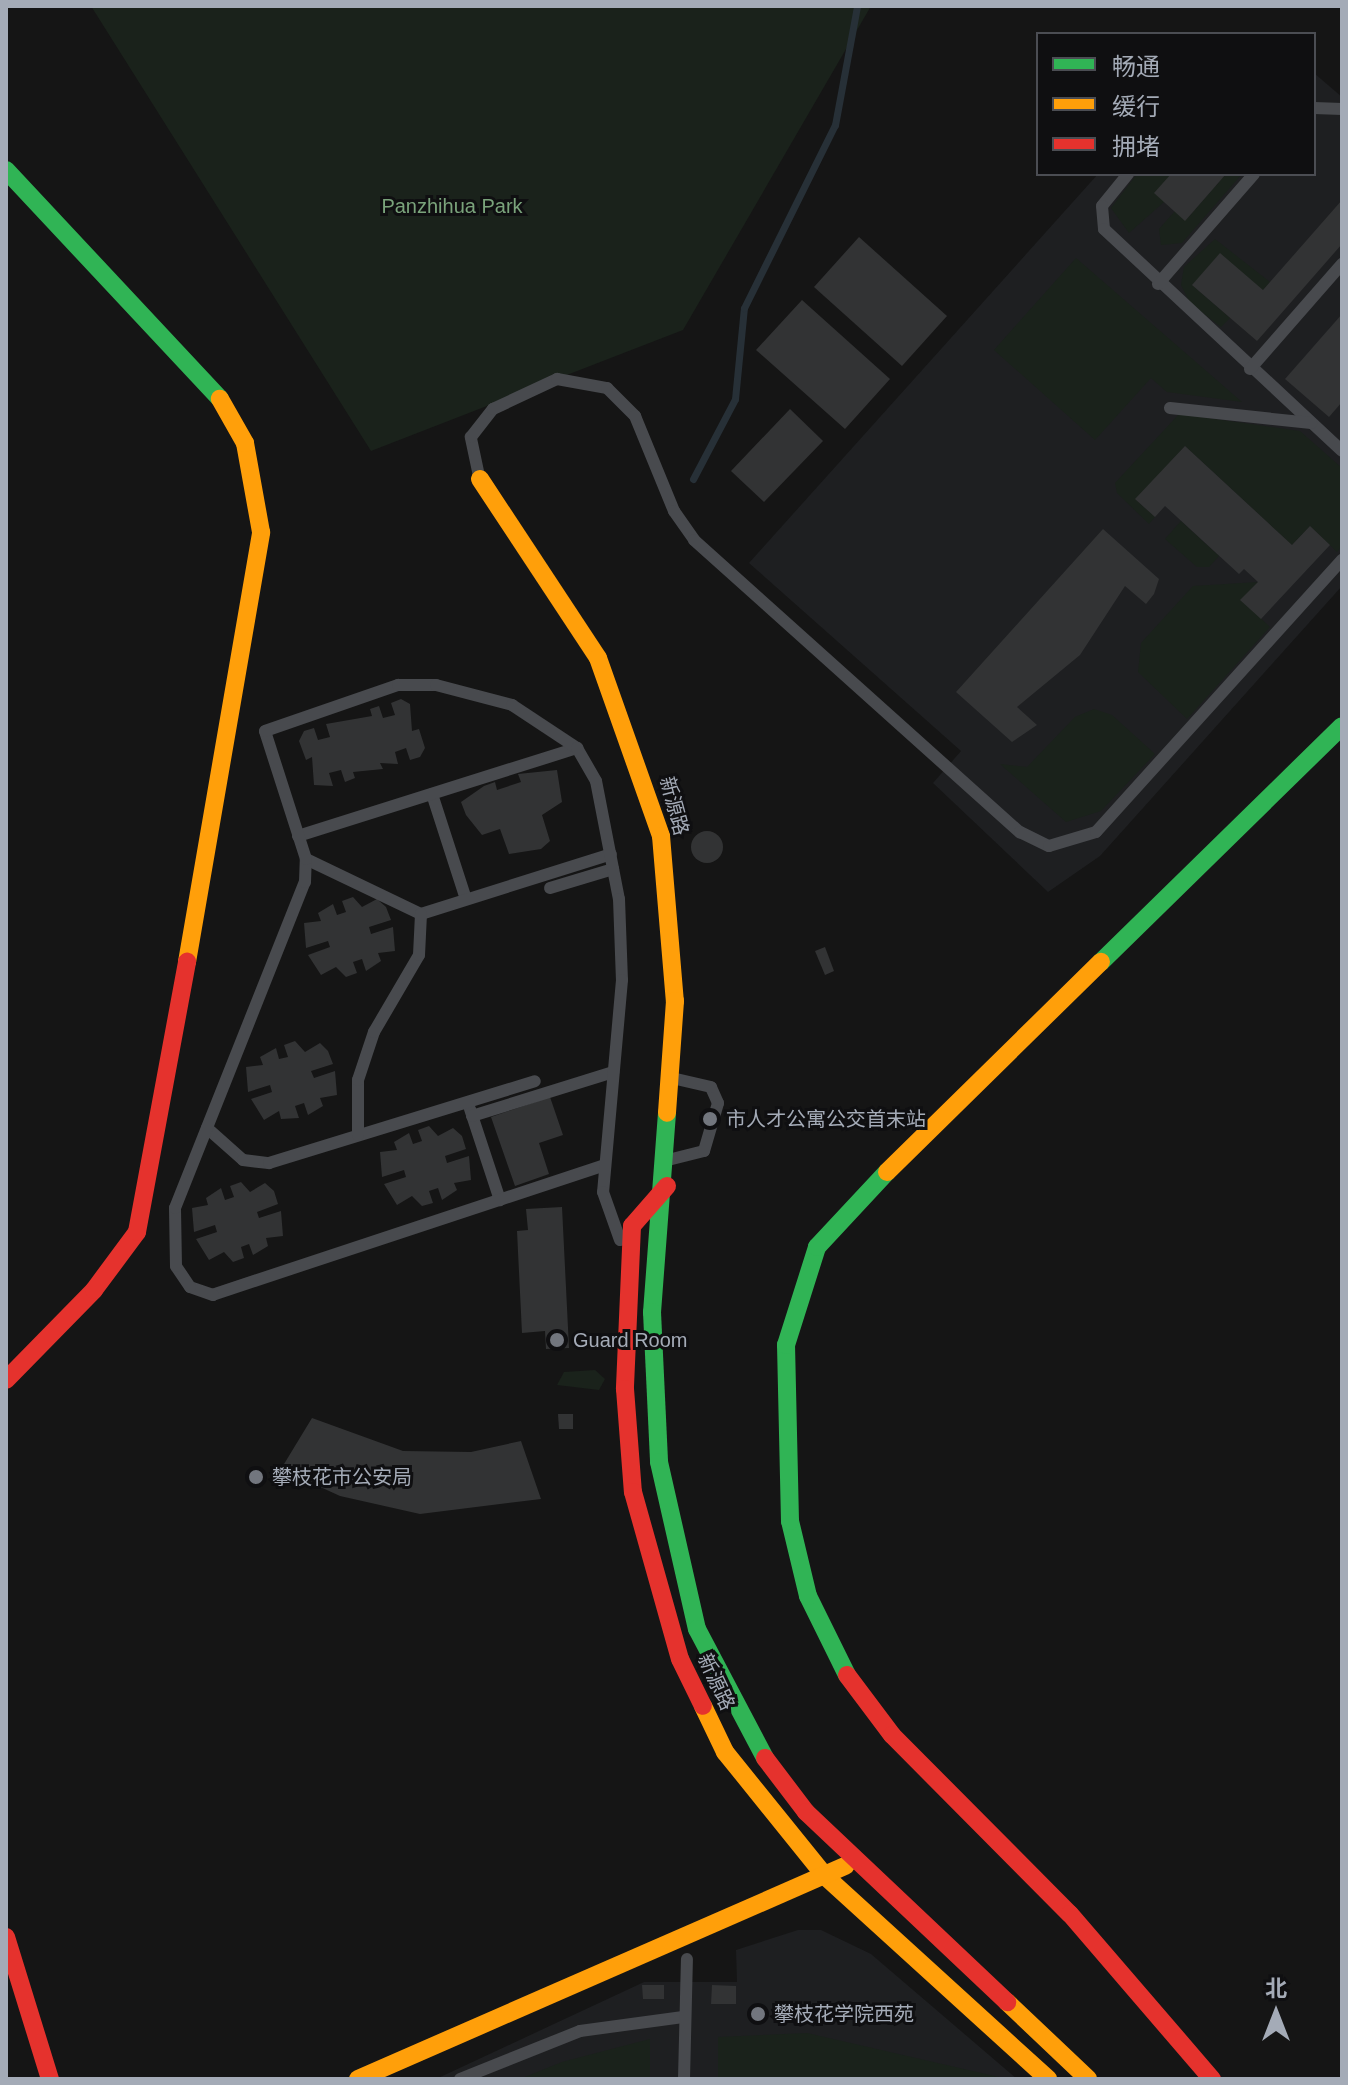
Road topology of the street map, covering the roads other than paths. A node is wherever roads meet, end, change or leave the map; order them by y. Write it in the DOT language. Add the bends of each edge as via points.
graph roads {
  1 [pos="1316,108"];
  2 [pos="1342,109"];
  3 [pos="6,170"];
  4 [pos="1126,176"];
  5 [pos="1252,176"];
  6 [pos="1342,264"];
  7 [pos="1158,284"];
  8 [pos="1250,369"];
  9 [pos="1170,408"];
  10 [pos="1311,423"];
  11 [pos="1339,443"];
  12 [pos="480,479"];
  13 [pos="1342,560"];
  14 [pos="1342,726"];
  15 [pos="577,748"];
  16 [pos="432,794"];
  17 [pos="298,836"];
  18 [pos="611,854"];
  19 [pos="306,859"];
  20 [pos="613,869"];
  21 [pos="550,888"];
  22 [pos="466,899"];
  23 [pos="421,914"];
  24 [pos="613,1072"];
  25 [pos="673,1078"];
  26 [pos="535,1081"];
  27 [pos="468,1102"];
  28 [pos="472,1116"];
  29 [pos="207,1128"];
  30 [pos="358,1135"];
  31 [pos="665,1161"];
  32 [pos="605,1165"];
  33 [pos="667,1186"];
  34 [pos="500,1200"];
  35 [pos="627,1261"];
  36 [pos="6,1380"];
  37 [pos="852,1863"];
  38 [pos="825,1876"];
  39 [pos="6,1937"];
  40 [pos="687,1959"];
  41 [pos="683,2017"];
  42 [pos="50,2079"];
  43 [pos="358,2079"];
  44 [pos="460,2079"];
  45 [pos="684,2079"];
  46 [pos="1048,2079"];
  47 [pos="1088,2079"];
  48 [pos="1212,2079"];
  1 -- 2 [label="lane"];
  3 -- 36 [label="street" via="213,386 245,443 261,532 253,608 137,1232 94,1290"];
  4 -- 7 [label="lane" via="1102,206 1101,222"];
  5 -- 7 [label="lane"];
  6 -- 8 [label="lane"];
  7 -- 8 [label="lane"];
  8 -- 10 [label="lane"];
  9 -- 10 [label="lane"];
  10 -- 11 [label="lane"];
  12 -- 13 [label="lane" via="471,437 493,409 557,379 607,388 635,416 674,511 694,540 1020,832 1049,846 1096,832"];
  12 -- 25 [label="street, 新源路" via="598,658 641,769 672,910"];
  14 -- 48 [label="street" via="852,1206 817,1247 786,1345 790,1521 808,1596 841,1667 892,1735 1070,1914"];
  15 -- 16 [label="lane"];
  15 -- 17 [label="lane" via="512,705 436,685 398,685 265,731"];
  15 -- 18 [label="lane" via="596,781"];
  16 -- 17 [label="lane"];
  16 -- 22 [label="lane"];
  17 -- 19 [label="lane"];
  18 -- 20 [label="lane"];
  18 -- 22 [label="lane"];
  19 -- 23 [label="lane"];
  19 -- 29 [label="lane" via="305,882"];
  20 -- 21 [label="lane"];
  20 -- 24 [label="lane" via="622,980"];
  22 -- 23 [label="lane"];
  23 -- 30 [label="lane" via="419,955 374,1032 358,1080"];
  24 -- 28 [label="lane"];
  24 -- 32 [label="lane"];
  25 -- 31 [label="street, 新源路"];
  25 -- 31 [label="lane" via="711,1087 716,1124 704,1151"];
  26 -- 27 [label="lane"];
  27 -- 28 [label="lane"];
  27 -- 30 [label="lane"];
  28 -- 34 [label="lane"];
  29 -- 30 [label="lane" via="243,1160 269,1163"];
  29 -- 34 [label="lane" via="175,1208 172,1237 190,1287 213,1295"];
  31 -- 33 [label="street, 新源路"];
  32 -- 34 [label="lane"];
  32 -- 35 [label="lane" via="603,1192"];
  33 -- 35 [label="street, 新源路" via="632,1226"];
  33 -- 37 [label="street, 新源路" via="652,1312 659,1462 676,1560 697,1629 756,1745"];
  35 -- 38 [label="street, 新源路" via="627,1432 654,1586 725,1752"];
  37 -- 38 [label="street"];
  37 -- 47 [label="street, 新源路"];
  38 -- 43 [label="street"];
  38 -- 46 [label="street, 新源路"];
  39 -- 42 [label="street"];
  40 -- 41 [label="lane"];
  41 -- 44 [label="lane" via="628,2019 580,2031"];
  41 -- 45 [label="lane"];
}
